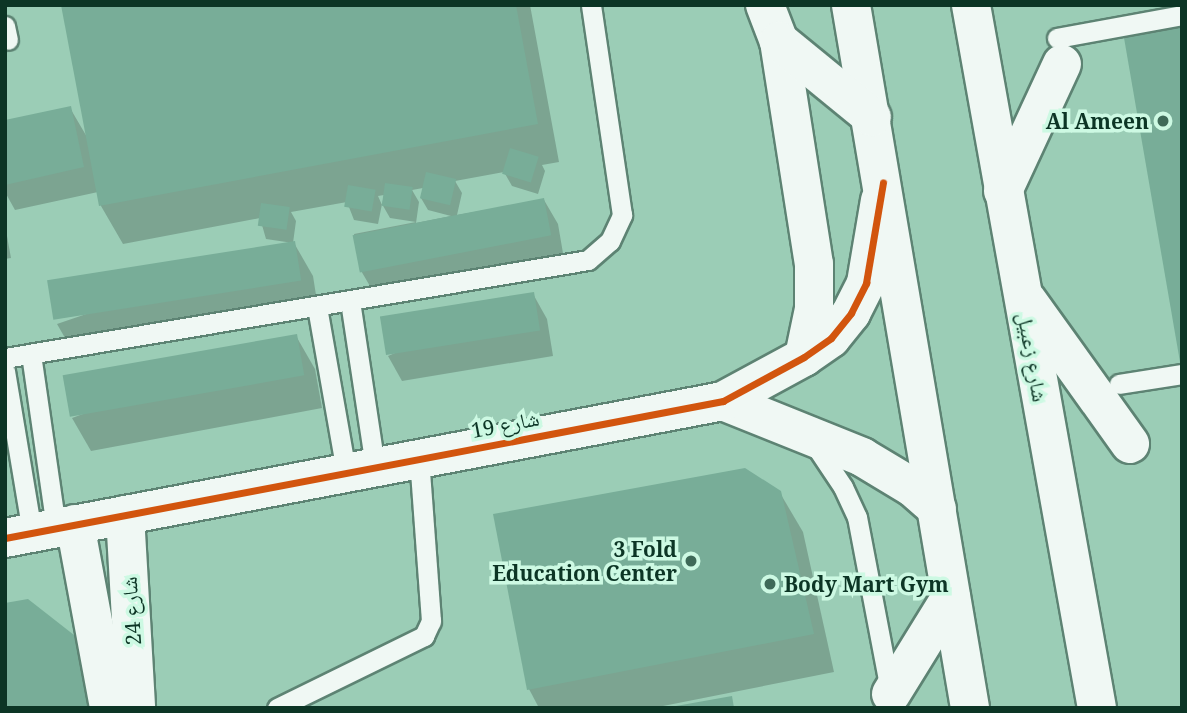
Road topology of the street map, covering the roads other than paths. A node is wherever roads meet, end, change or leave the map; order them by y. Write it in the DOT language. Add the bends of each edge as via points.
graph roads {
  1 [pos="591,5"];
  2 [pos="765,5"];
  3 [pos="851,5"];
  4 [pos="971,5"];
  5 [pos="1182,15"];
  6 [pos="779,41"];
  7 [pos="1060,51"];
  8 [pos="872,117"];
  9 [pos="883,182"];
  10 [pos="1003,191"];
  11 [pos="1021,293"];
  12 [pos="350,301"];
  13 [pos="317,307"];
  14 [pos="31,354"];
  15 [pos="804,357"];
  16 [pos="5,358"];
  17 [pos="5,371"];
  18 [pos="1182,374"];
  19 [pos="1119,384"];
  20 [pos="723,401"];
  21 [pos="803,430"];
  22 [pos="1129,444"];
  23 [pos="419,458"];
  24 [pos="360,469"];
  25 [pos="937,509"];
  26 [pos="125,515"];
  27 [pos="42,531"];
  28 [pos="951,597"];
  29 [pos="892,701"];
  30 [pos="108,708"];
  31 [pos="136,708"];
  32 [pos="277,708"];
  33 [pos="970,708"];
  34 [pos="1097,708"];
  1 -- 12 [label="lane" via="621,187 622,215 610,241 588,260 560,267"];
  2 -- 6 [label="main road"];
  3 -- 8 [label="main road"];
  4 -- 10 [label="main road, شارع زعبيل"];
  5 -- 7 [label="lane"];
  6 -- 8 [label="main road"];
  6 -- 15 [label="main road" via="814,264 814,309"];
  7 -- 10 [label="main road"];
  8 -- 9 [label="main road"];
  9 -- 15 [label="main road, شارع 19" via="866,283 831,338"];
  9 -- 25 [label="main road"];
  10 -- 11 [label="main road, شارع زعبيل"];
  11 -- 22 [label="main road"];
  11 -- 34 [label="main road, شارع زعبيل"];
  12 -- 13 [label="lane"];
  12 -- 24 [label="lane"];
  13 -- 14 [label="lane"];
  13 -- 24 [label="lane"];
  14 -- 16 [label="lane"];
  14 -- 27 [label="lane"];
  15 -- 20 [label="main road, شارع 19"];
  17 -- 27 [label="lane"];
  18 -- 19 [label="lane"];
  20 -- 21 [label="main road"];
  20 -- 23 [label="main road, شارع 19"];
  21 -- 25 [label="main road" via="888,471"];
  21 -- 29 [label="lane" via="843,487 857,517"];
  23 -- 24 [label="main road, شارع 19"];
  23 -- 32 [label="lane" via="431,621 424,636"];
  24 -- 26 [label="main road, شارع 19"];
  25 -- 28 [label="main road"];
  26 -- 27 [label="main road, شارع 19"];
  26 -- 31 [label="main road, شارع 24"];
  27 -- 30 [label="main road, شارع 24"];
  28 -- 29 [label="main road"];
  28 -- 33 [label="main road"];
}
